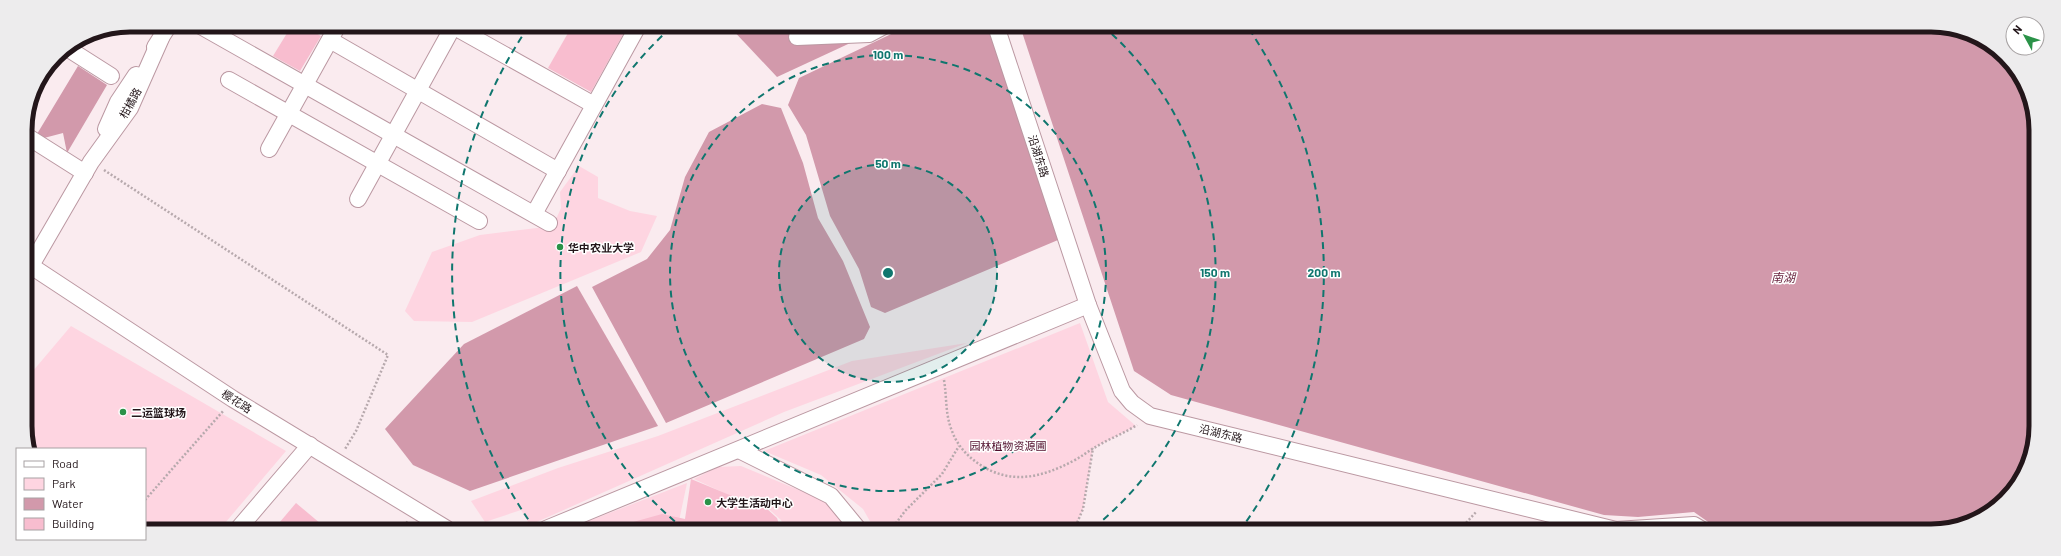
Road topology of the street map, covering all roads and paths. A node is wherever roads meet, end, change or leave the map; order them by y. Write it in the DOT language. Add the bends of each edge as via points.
graph roads {
  1 [pos="165,32"];
  2 [pos="211,32"];
  3 [pos="334,32"];
  4 [pos="450,32"];
  5 [pos="464,32"];
  6 [pos="635,32"];
  7 [pos="873,32"];
  8 [pos="998,32"];
  9 [pos="797,37"];
  10 [pos="330,40"];
  11 [pos="72,51"];
  12 [pos="111,76"];
  13 [pos="229,80"];
  14 [pos="304,86"];
  15 [pos="418,90"];
  16 [pos="594,105"];
  17 [pos="288,114"];
  18 [pos="393,135"];
  19 [pos="32,139"];
  20 [pos="268,149"];
  21 [pos="377,163"];
  22 [pos="88,168"];
  23 [pos="558,171"];
  24 [pos="358,199"];
  25 [pos="534,214"];
  26 [pos="479,221"];
  27 [pos="549,223"];
  28 [pos="32,263"];
  29 [pos="32,273"];
  30 [pos="1088,305"];
  31 [pos="940,366"];
  32 [pos="233,399"];
  33 [pos="1150,416"];
  34 [pos="310,445"];
  35 [pos="959,446"];
  36 [pos="1094,448"];
  37 [pos="739,450"];
  38 [pos="337,461"];
  39 [pos="1489,498"];
  40 [pos="146,499"];
  41 [pos="242,524"];
  42 [pos="439,524"];
  43 [pos="558,524"];
  44 [pos="854,524"];
  45 [pos="895,524"];
  46 [pos="1077,524"];
  47 [pos="1465,524"];
  48 [pos="1592,524"];
  1 -- 22 [label="street, 柑橘路" via="118,102"];
  2 -- 14 [label="street"];
  3 -- 10 [label="street"];
  4 -- 15 [label="street"];
  5 -- 16 [label="street"];
  6 -- 16 [label="street"];
  7 -- 9 [label="street"];
  8 -- 30 [label="street, 沿湖东路"];
  10 -- 14 [label="street"];
  10 -- 15 [label="street"];
  11 -- 12 [label="street"];
  13 -- 17 [label="street"];
  14 -- 17 [label="street"];
  14 -- 18 [label="street"];
  15 -- 18 [label="street"];
  15 -- 23 [label="street"];
  16 -- 23 [label="street"];
  17 -- 20 [label="street"];
  17 -- 21 [label="street"];
  18 -- 21 [label="street"];
  18 -- 25 [label="street"];
  19 -- 22 [label="street"];
  21 -- 24 [label="street"];
  21 -- 26 [label="street"];
  22 -- 28 [label="street, 柑橘路"];
  22 -- 38 [label="path" via="388,355 356,431"];
  23 -- 25 [label="street"];
  25 -- 27 [label="street"];
  29 -- 32 [label="street, 樱花路"];
  30 -- 31 [label="street"];
  30 -- 33 [label="street, 沿湖东路" via="1122,391 1132,403"];
  31 -- 35 [label="path" via="948,419"];
  31 -- 37 [label="street"];
  32 -- 34 [label="street, 樱花路"];
  32 -- 40 [label="path"];
  33 -- 36 [label="path"];
  33 -- 39 [label="street, 沿湖东路"];
  34 -- 38 [label="street, 樱花路"];
  34 -- 41 [label="street"];
  35 -- 36 [label="path" via="970,458 989,470 1006,476 1030,478 1074,461"];
  35 -- 45 [label="path" via="942,474"];
  36 -- 46 [label="path" via="1083,509"];
  37 -- 43 [label="street"];
  37 -- 44 [label="street" via="830,496"];
  38 -- 42 [label="street, 樱花路"];
  39 -- 47 [label="path"];
  39 -- 48 [label="street, 沿湖东路"];
}
